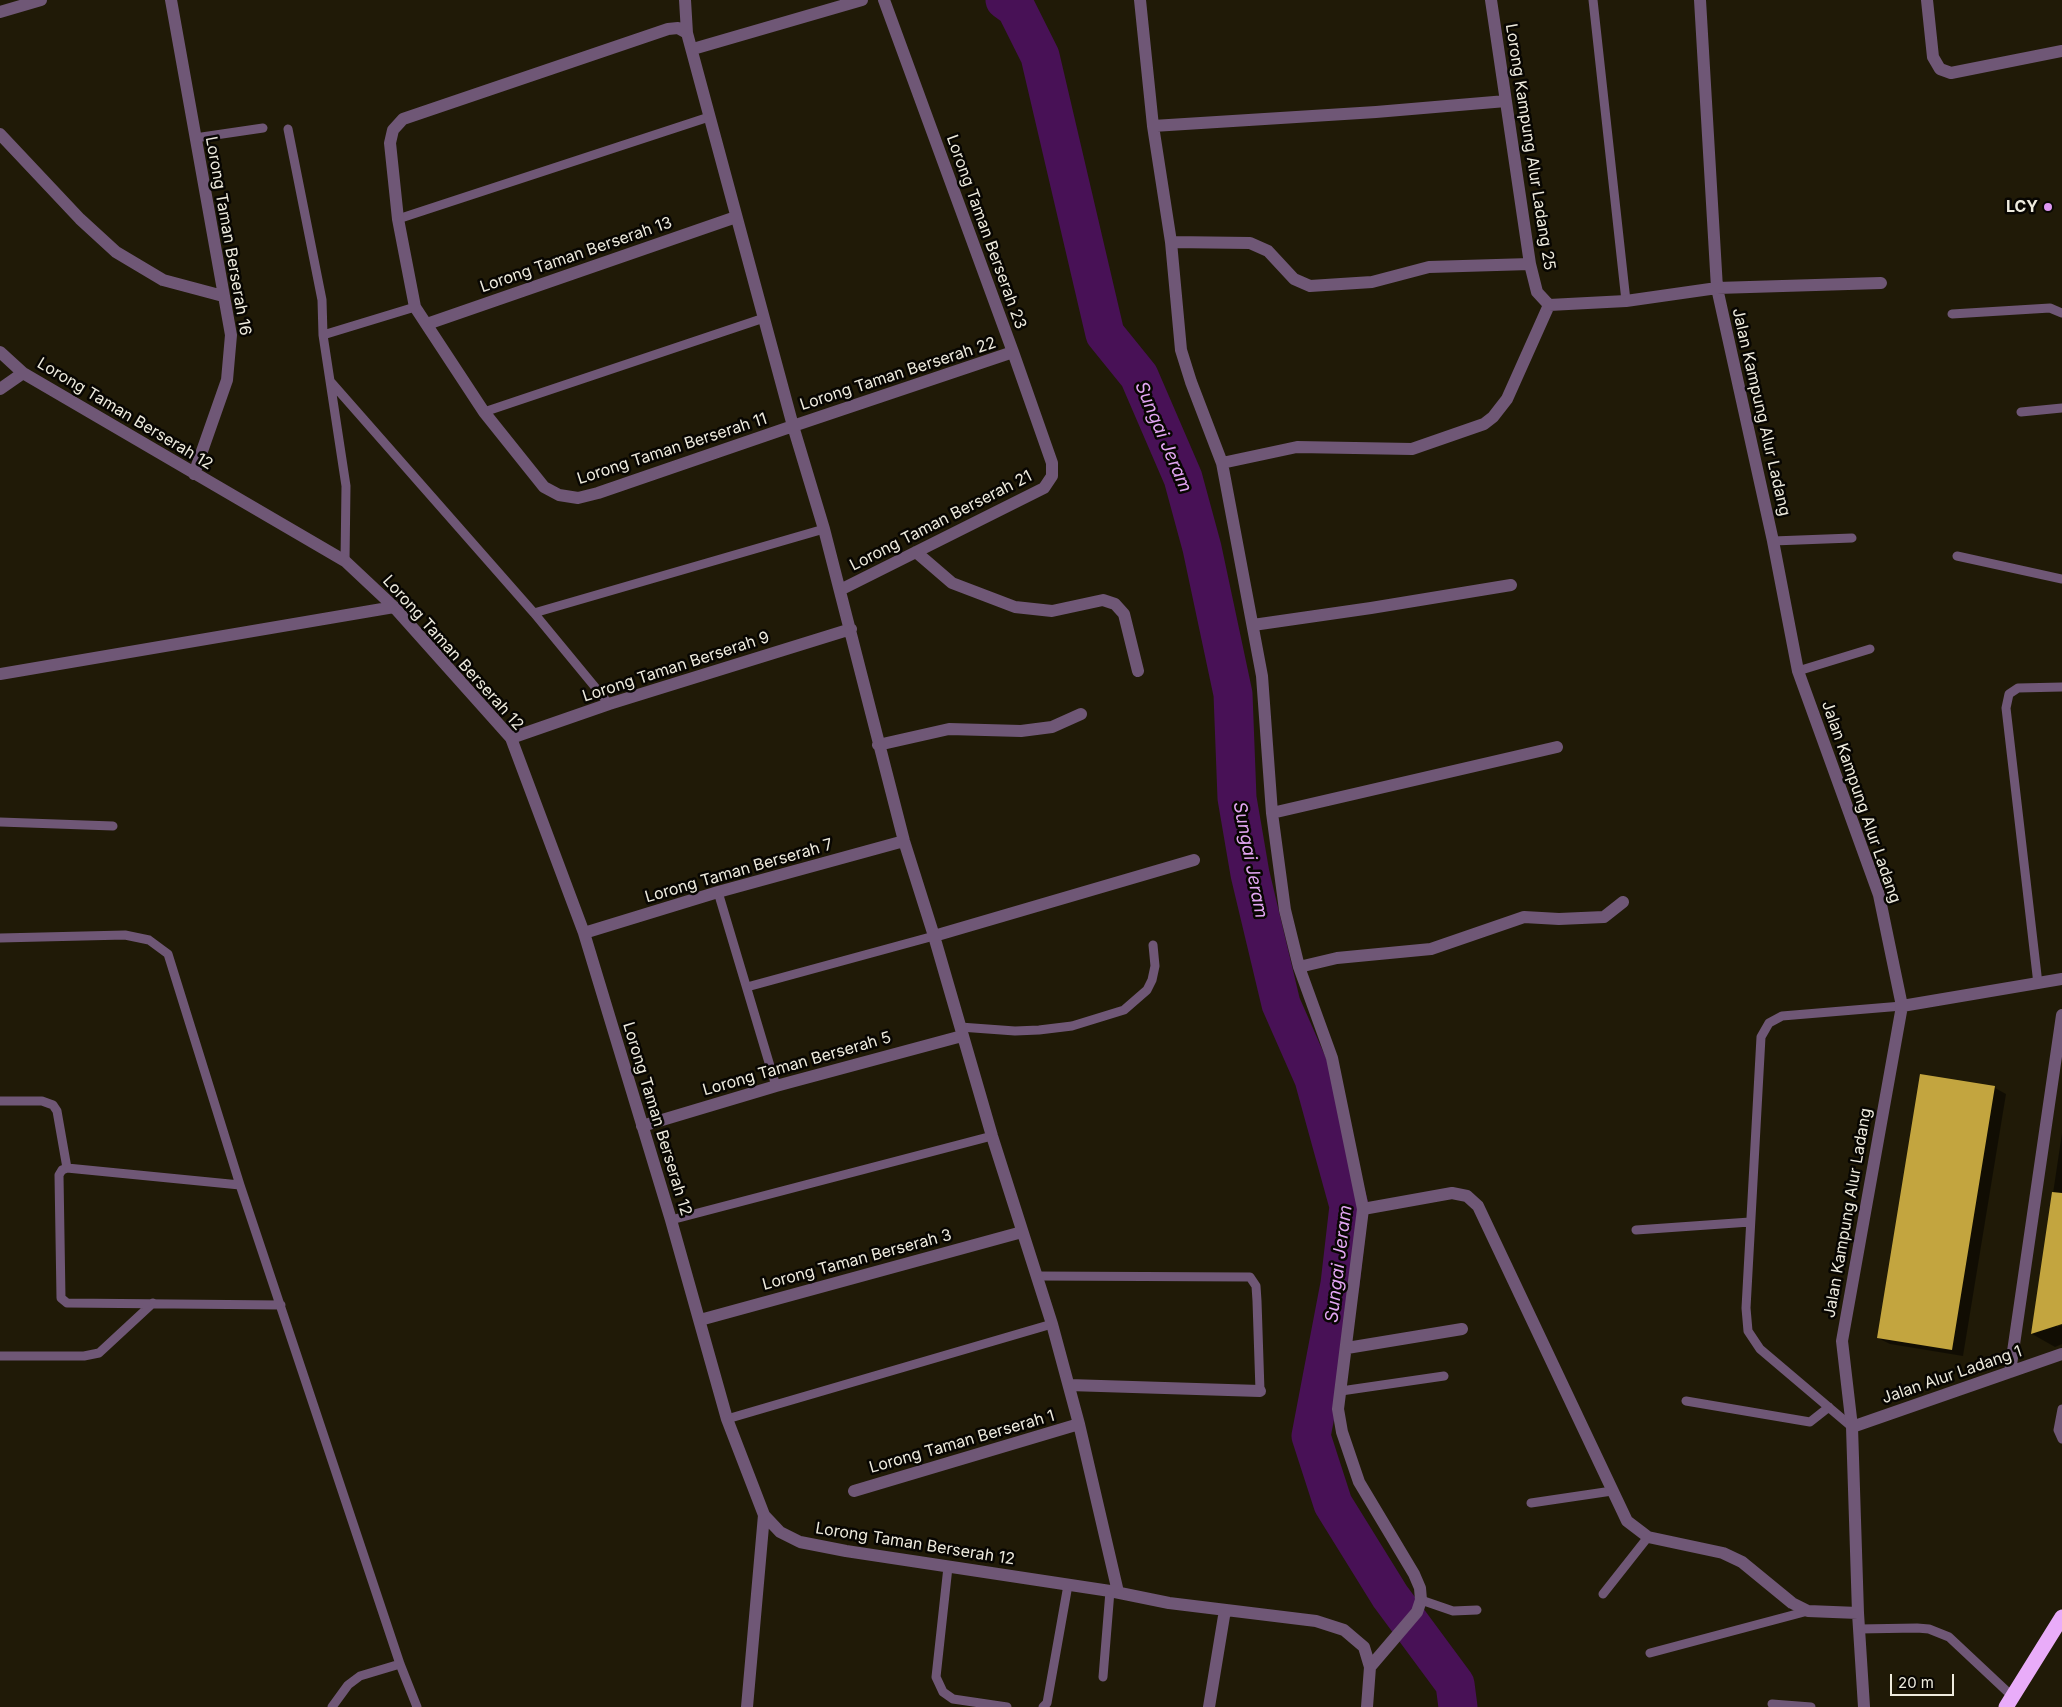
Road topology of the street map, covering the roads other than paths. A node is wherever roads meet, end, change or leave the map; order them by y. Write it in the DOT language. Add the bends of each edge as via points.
graph roads {
  1 [pos="41,0"];
  2 [pos="171,0"];
  3 [pos="685,0"];
  4 [pos="862,0"];
  5 [pos="884,0"];
  6 [pos="1140,0"];
  7 [pos="1491,0"];
  8 [pos="1593,0"];
  9 [pos="1700,0"];
  10 [pos="1927,0"];
  11 [pos="0,12"];
  12 [pos="687,34"];
  13 [pos="693,49"];
  14 [pos="2062,51"];
  15 [pos="1506,101"];
  16 [pos="709,117"];
  17 [pos="1153,126"];
  18 [pos="262,128"];
  19 [pos="288,129"];
  20 [pos="0,134"];
  21 [pos="195,138"];
  22 [pos="736,217"];
  23 [pos="398,219"];
  24 [pos="1171,242"];
  25 [pos="1530,264"];
  26 [pos="1881,283"];
  27 [pos="1717,288"];
  28 [pos="223,296"];
  29 [pos="1626,301"];
  30 [pos="1549,305"];
  31 [pos="415,307"];
  32 [pos="2062,313"];
  33 [pos="1952,314"];
  34 [pos="764,318"];
  35 [pos="427,324"];
  36 [pos="323,334"];
  37 [pos="0,352"];
  38 [pos="1013,352"];
  39 [pos="23,373"];
  40 [pos="330,381"];
  41 [pos="0,389"];
  42 [pos="2062,408"];
  43 [pos="484,412"];
  44 [pos="2021,412"];
  45 [pos="793,426"];
  46 [pos="1222,463"];
  47 [pos="194,474"];
  48 [pos="1052,476"];
  49 [pos="824,528"];
  50 [pos="1852,538"];
  51 [pos="1774,541"];
  52 [pos="916,552"];
  53 [pos="1957,556"];
  54 [pos="345,561"];
  55 [pos="2062,579"];
  56 [pos="1511,584"];
  57 [pos="840,590"];
  58 [pos="394,607"];
  59 [pos="534,613"];
  60 [pos="1252,625"];
  61 [pos="851,628"];
  62 [pos="1870,649"];
  63 [pos="1138,671"];
  64 [pos="1798,671"];
  65 [pos="0,674"];
  66 [pos="2062,686"];
  67 [pos="609,704"];
  68 [pos="1081,714"];
  69 [pos="511,738"];
  70 [pos="878,746"];
  71 [pos="1557,747"];
  72 [pos="1272,813"];
  73 [pos="0,822"];
  74 [pos="113,826"];
  75 [pos="904,841"];
  76 [pos="1194,860"];
  77 [pos="718,892"];
  78 [pos="1623,902"];
  79 [pos="584,934"];
  80 [pos="934,936"];
  81 [pos="0,938"];
  82 [pos="1153,946"];
  83 [pos="1299,967"];
  84 [pos="2062,979"];
  85 [pos="2038,984"];
  86 [pos="747,987"];
  87 [pos="1902,1006"];
  88 [pos="2062,1014"];
  89 [pos="961,1031"];
  90 [pos="776,1086"];
  91 [pos="0,1101"];
  92 [pos="642,1126"];
  93 [pos="992,1136"];
  94 [pos="67,1168"];
  95 [pos="240,1185"];
  96 [pos="1363,1209"];
  97 [pos="671,1220"];
  98 [pos="1750,1222"];
  99 [pos="1636,1230"];
  100 [pos="1022,1232"];
  101 [pos="1037,1276"];
  102 [pos="153,1303"];
  103 [pos="281,1305"];
  104 [pos="700,1320"];
  105 [pos="1052,1324"];
  106 [pos="1462,1329"];
  107 [pos="1347,1348"];
  108 [pos="2062,1354"];
  109 [pos="0,1356"];
  110 [pos="2010,1372"];
  111 [pos="1444,1376"];
  112 [pos="1069,1385"];
  113 [pos="1260,1391"];
  114 [pos="1341,1391"];
  115 [pos="1686,1401"];
  116 [pos="1829,1408"];
  117 [pos="2062,1410"];
  118 [pos="727,1419"];
  119 [pos="1079,1424"];
  120 [pos="1852,1427"];
  121 [pos="2062,1439"];
  122 [pos="854,1491"];
  123 [pos="1612,1491"];
  124 [pos="1531,1503"];
  125 [pos="764,1515"];
  126 [pos="1648,1537"];
  127 [pos="948,1567"];
  128 [pos="1068,1585"];
  129 [pos="1114,1592"];
  130 [pos="1603,1594"];
  131 [pos="1419,1606"];
  132 [pos="1225,1610"];
  133 [pos="1478,1610"];
  134 [pos="1808,1611"];
  135 [pos="1858,1613"];
  136 [pos="2062,1617"];
  137 [pos="1859,1629"];
  138 [pos="1650,1653"];
  139 [pos="400,1664"];
  140 [pos="1370,1667"];
  141 [pos="1103,1677"];
  142 [pos="2009,1702"];
  143 [pos="1772,1704"];
  144 [pos="332,1707"];
  145 [pos="417,1707"];
  146 [pos="747,1707"];
  147 [pos="1008,1707"];
  148 [pos="1043,1707"];
  149 [pos="1209,1707"];
  150 [pos="1367,1707"];
  151 [pos="1811,1707"];
  152 [pos="1864,1707"];
  1 -- 11 [label="street"];
  2 -- 21 [label="street, Lorong Taman Berserah 16"];
  3 -- 12 [label="street"];
  4 -- 13 [label="street"];
  5 -- 38 [label="street, Lorong Taman Berserah 23"];
  6 -- 17 [label="street"];
  7 -- 15 [label="street, Lorong Kampung Alur Ladang 25"];
  8 -- 29 [label="lane"];
  9 -- 27 [label="street, Jalan Kampung Alur Ladang"];
  10 -- 14 [label="street" via="1933,57 1940,69 1951,73"];
  12 -- 13 [label="street"];
  12 -- 23 [label="street, Lorong Taman Berserah 11" via="678,28 668,29 403,119 393,130 390,143"];
  13 -- 16 [label="street"];
  15 -- 17 [label="street"];
  15 -- 25 [label="street, Lorong Kampung Alur Ladang 25"];
  16 -- 22 [label="street"];
  16 -- 23 [label="lane"];
  17 -- 24 [label="street"];
  18 -- 21 [label="lane"];
  19 -- 36 [label="lane" via="322,300"];
  20 -- 28 [label="street" via="80,219 116,252 163,280"];
  21 -- 28 [label="street, Lorong Taman Berserah 16"];
  22 -- 34 [label="street"];
  22 -- 35 [label="street, Lorong Taman Berserah 13"];
  23 -- 31 [label="street, Lorong Taman Berserah 11"];
  24 -- 25 [label="street" via="1250,243 1268,251 1294,279 1310,286 1372,282 1429,267"];
  24 -- 46 [label="street" via="1181,350"];
  25 -- 30 [label="street, Lorong Kampung Alur Ladang 25" via="1537,292"];
  26 -- 27 [label="street"];
  27 -- 29 [label="street"];
  27 -- 51 [label="street, Jalan Kampung Alur Ladang"];
  28 -- 47 [label="street, Lorong Taman Berserah 16" via="231,335 227,380"];
  29 -- 30 [label="street"];
  30 -- 46 [label="street" via="1507,399 1484,424 1412,449 1297,447"];
  31 -- 35 [label="street, Lorong Taman Berserah 11"];
  31 -- 36 [label="lane"];
  32 -- 33 [label="lane" via="2050,308"];
  34 -- 43 [label="lane"];
  34 -- 45 [label="street"];
  35 -- 43 [label="street, Lorong Taman Berserah 11"];
  36 -- 40 [label="lane"];
  37 -- 39 [label="street, Lorong Taman Berserah 12"];
  38 -- 45 [label="street, Lorong Taman Berserah 22"];
  38 -- 48 [label="street, Lorong Taman Berserah 23" via="1052,463"];
  39 -- 41 [label="street"];
  39 -- 47 [label="street, Lorong Taman Berserah 12"];
  40 -- 54 [label="lane" via="346,486"];
  40 -- 59 [label="lane"];
  42 -- 44 [label="lane"];
  43 -- 45 [label="street, Lorong Taman Berserah 11" via="544,487 559,496 578,498"];
  45 -- 49 [label="street"];
  46 -- 60 [label="street"];
  47 -- 54 [label="street, Lorong Taman Berserah 12"];
  48 -- 52 [label="street, Lorong Taman Berserah 21" via="1044,488"];
  49 -- 57 [label="street"];
  49 -- 59 [label="lane"];
  50 -- 51 [label="lane"];
  51 -- 64 [label="street, Jalan Kampung Alur Ladang"];
  52 -- 57 [label="street, Lorong Taman Berserah 21"];
  52 -- 63 [label="street" via="952,583 1015,607 1052,611 1103,600 1115,604 1124,614"];
  53 -- 55 [label="lane"];
  54 -- 58 [label="street, Lorong Taman Berserah 12"];
  56 -- 60 [label="street"];
  57 -- 61 [label="street"];
  58 -- 65 [label="street"];
  58 -- 69 [label="street, Lorong Taman Berserah 12"];
  59 -- 67 [label="lane"];
  60 -- 72 [label="street" via="1262,676"];
  61 -- 67 [label="street, Lorong Taman Berserah 9"];
  61 -- 70 [label="street"];
  62 -- 64 [label="lane"];
  64 -- 87 [label="street, Jalan Kampung Alur Ladang" via="1879,896"];
  66 -- 85 [label="lane" via="2018,688 2009,694 2006,708"];
  67 -- 69 [label="street, Lorong Taman Berserah 9"];
  68 -- 70 [label="street" via="1052,727 1021,731 949,728"];
  69 -- 79 [label="street, Lorong Taman Berserah 12"];
  70 -- 75 [label="street"];
  71 -- 72 [label="street"];
  72 -- 83 [label="street" via="1285,910"];
  73 -- 74 [label="lane"];
  75 -- 77 [label="street, Lorong Taman Berserah 7"];
  75 -- 80 [label="street"];
  76 -- 80 [label="street"];
  77 -- 79 [label="street, Lorong Taman Berserah 7"];
  77 -- 86 [label="lane"];
  78 -- 83 [label="street" via="1604,917 1524,917 1431,949 1337,958"];
  79 -- 92 [label="street, Lorong Taman Berserah 12"];
  80 -- 86 [label="lane"];
  80 -- 89 [label="street"];
  81 -- 95 [label="lane" via="125,935 149,940 168,954"];
  82 -- 89 [label="lane" via="1152,980 1147,990 1124,1010 1072,1026 1039,1030"];
  83 -- 96 [label="street" via="1332,1058"];
  84 -- 85 [label="street"];
  85 -- 87 [label="street"];
  86 -- 90 [label="lane"];
  87 -- 98 [label="lane" via="1782,1016 1768,1023 1761,1037"];
  87 -- 120 [label="street, Jalan Kampung Alur Ladang" via="1842,1340"];
  88 -- 110 [label="street"];
  89 -- 90 [label="street, Lorong Taman Berserah 5"];
  89 -- 93 [label="street"];
  90 -- 92 [label="street, Lorong Taman Berserah 5"];
  91 -- 94 [label="lane" via="53,1105 57,1111"];
  92 -- 97 [label="street, Lorong Taman Berserah 12"];
  93 -- 97 [label="lane"];
  93 -- 100 [label="street"];
  94 -- 95 [label="lane"];
  94 -- 102 [label="lane" via="59,1175 63,1302"];
  95 -- 103 [label="lane"];
  96 -- 107 [label="street"];
  96 -- 123 [label="street" via="1452,1193 1467,1196 1478,1206"];
  97 -- 104 [label="street, Lorong Taman Berserah 12"];
  98 -- 99 [label="lane"];
  98 -- 116 [label="lane" via="1748,1331 1760,1349"];
  100 -- 101 [label="street"];
  100 -- 104 [label="street, Lorong Taman Berserah 3"];
  101 -- 105 [label="street"];
  101 -- 113 [label="lane" via="1250,1277 1256,1286"];
  102 -- 103 [label="lane"];
  102 -- 109 [label="lane" via="100,1352 84,1356"];
  103 -- 139 [label="lane"];
  104 -- 118 [label="street, Lorong Taman Berserah 12"];
  105 -- 112 [label="street"];
  105 -- 118 [label="lane"];
  106 -- 107 [label="street"];
  107 -- 114 [label="street"];
  108 -- 110 [label="street, Jalan Alur Ladang 1"];
  110 -- 120 [label="street, Jalan Alur Ladang 1"];
  111 -- 114 [label="lane"];
  112 -- 113 [label="street"];
  112 -- 119 [label="street"];
  114 -- 131 [label="street" via="1338,1409 1342,1432 1359,1482 1414,1574 1420,1588"];
  115 -- 116 [label="lane" via="1810,1422"];
  116 -- 120 [label="lane"];
  117 -- 121 [label="lane" via="2058,1430"];
  118 -- 125 [label="street, Lorong Taman Berserah 12"];
  119 -- 122 [label="street, Lorong Taman Berserah 1"];
  119 -- 129 [label="street"];
  120 -- 135 [label="street, Jalan Kampung Alur Ladang"];
  123 -- 124 [label="lane"];
  123 -- 126 [label="street" via="1627,1521"];
  125 -- 127 [label="street, Lorong Taman Berserah 12" via="780,1532 800,1542"];
  125 -- 146 [label="street"];
  126 -- 130 [label="lane"];
  126 -- 134 [label="street" via="1722,1553 1742,1562 1792,1603"];
  127 -- 128 [label="street, Lorong Taman Berserah 12"];
  127 -- 147 [label="lane" via="936,1677 943,1692 953,1699"];
  128 -- 129 [label="street, Lorong Taman Berserah 12"];
  128 -- 148 [label="lane" via="1047,1703"];
  129 -- 132 [label="street, Lorong Taman Berserah 12"];
  129 -- 141 [label="lane"];
  131 -- 133 [label="lane" via="1453,1611"];
  131 -- 140 [label="street"];
  132 -- 140 [label="street, Lorong Taman Berserah 12" via="1316,1621 1344,1630 1364,1647"];
  132 -- 149 [label="street"];
  134 -- 135 [label="street"];
  134 -- 138 [label="lane"];
  135 -- 137 [label="street, Jalan Kampung Alur Ladang"];
  136 -- 142 [label="highway"];
  137 -- 142 [label="lane" via="1929,1629 1949,1637"];
  137 -- 152 [label="street, Jalan Kampung Alur Ladang"];
  139 -- 144 [label="lane" via="360,1676 348,1685"];
  139 -- 145 [label="lane"];
  140 -- 150 [label="street"];
  143 -- 151 [label="lane"];
}
